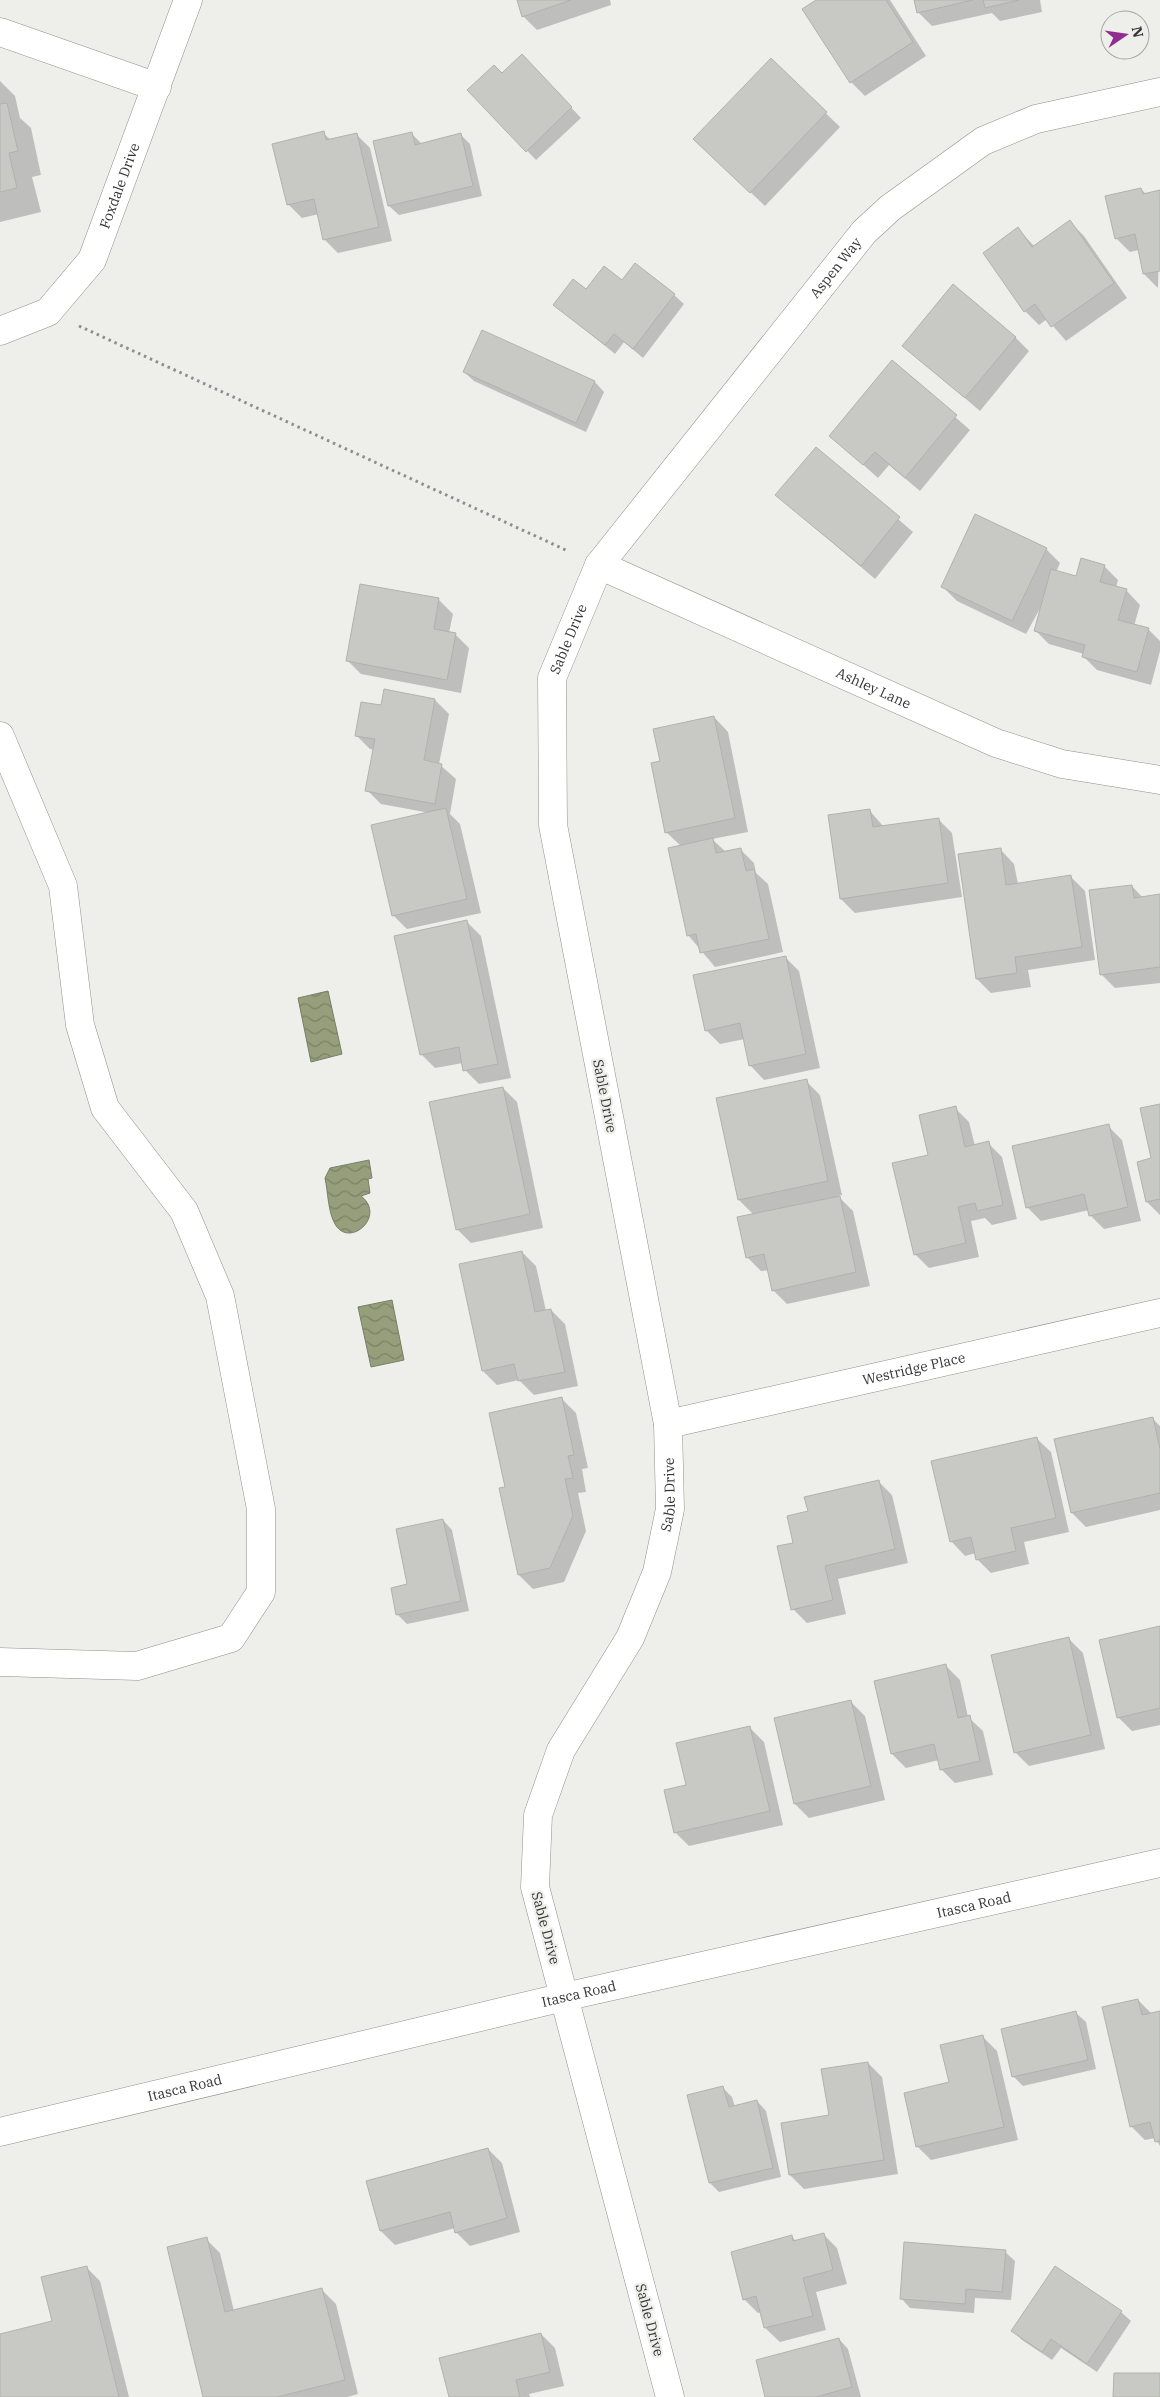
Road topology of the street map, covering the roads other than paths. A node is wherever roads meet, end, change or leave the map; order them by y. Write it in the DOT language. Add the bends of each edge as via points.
graph roads {
  1 [pos="188,0"];
  2 [pos="0,32"];
  3 [pos="157,87"];
  4 [pos="1160,92"];
  5 [pos="0,331"];
  6 [pos="599,565"];
  7 [pos="0,736"];
  8 [pos="1160,780"];
  9 [pos="1160,1312"];
  10 [pos="668,1424"];
  11 [pos="0,1662"];
  12 [pos="1160,1862"];
  13 [pos="564,1997"];
  14 [pos="0,2132"];
  15 [pos="670,2397"];
  1 -- 3 [label="street, Foxdale Drive"];
  2 -- 3 [label="street"];
  3 -- 5 [label="street, Foxdale Drive" via="92,260 48,312"];
  4 -- 6 [label="street, Aspen Way" via="1036,119 983,141 890,208 864,232"];
  6 -- 8 [label="street, Ashley Lane" via="996,743 1062,764"];
  6 -- 10 [label="street, Sable Drive" via="552,678 553,825"];
  7 -- 11 [label="street" via="64,886 80,1025 105,1108 184,1211 220,1296 261,1509 261,1592 231,1638 138,1666"];
  9 -- 10 [label="street, Westridge Place"];
  10 -- 13 [label="street, Sable Drive" via="670,1509 657,1572 630,1638 561,1750 538,1815 535,1887"];
  12 -- 13 [label="street, Itasca Road"];
  13 -- 14 [label="street, Itasca Road"];
  13 -- 15 [label="street, Sable Drive"];
}
